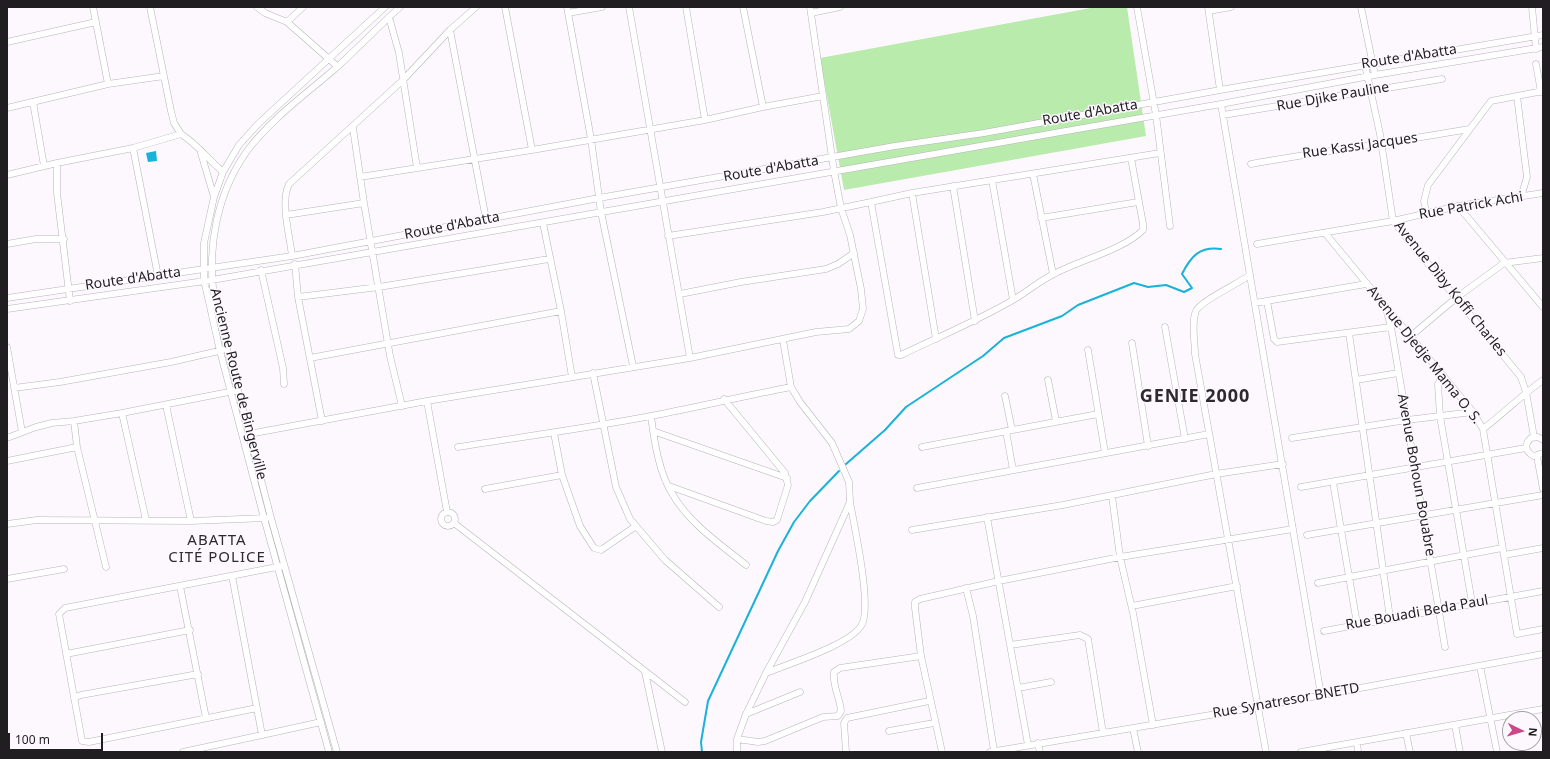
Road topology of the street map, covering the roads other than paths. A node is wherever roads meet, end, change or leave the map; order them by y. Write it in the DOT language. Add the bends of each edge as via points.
graph roads {
  1 [pos="93,7"];
  2 [pos="150,7"];
  3 [pos="257,7"];
  4 [pos="303,7"];
  5 [pos="385,7"];
  6 [pos="400,7"];
  7 [pos="476,7"];
  8 [pos="505,7"];
  9 [pos="602,7"];
  10 [pos="629,7"];
  11 [pos="686,7"];
  12 [pos="743,7"];
  13 [pos="840,7"];
  14 [pos="1137,7"];
  15 [pos="1231,7"];
  16 [pos="1361,7"];
  17 [pos="1532,7"];
  18 [pos="1208,9"];
  19 [pos="568,10"];
  20 [pos="810,10"];
  21 [pos="389,17"];
  22 [pos="96,22"];
  23 [pos="287,22"];
  24 [pos="450,30"];
  25 [pos="1543,35"];
  26 [pos="1534,36"];
  27 [pos="7,42"];
  28 [pos="1543,47"];
  29 [pos="1536,48"];
  30 [pos="330,58"];
  31 [pos="1372,63"];
  32 [pos="1536,64"];
  33 [pos="1365,65"];
  34 [pos="337,66"];
  35 [pos="1375,75"];
  36 [pos="164,76"];
  37 [pos="1367,76"];
  38 [pos="1442,79"];
  39 [pos="404,80"];
  40 [pos="108,84"];
  41 [pos="1220,90"];
  42 [pos="1370,91"];
  43 [pos="1542,92"];
  44 [pos="823,96"];
  45 [pos="1517,96"];
  46 [pos="33,102"];
  47 [pos="1153,102"];
  48 [pos="1221,104"];
  49 [pos="763,107"];
  50 [pos="7,108"];
  51 [pos="1156,115"];
  52 [pos="1224,115"];
  53 [pos="705,120"];
  54 [pos="353,128"];
  55 [pos="1469,129"];
  56 [pos="650,130"];
  57 [pos="181,134"];
  58 [pos="591,139"];
  59 [pos="1382,144"];
  60 [pos="132,148"];
  61 [pos="532,150"];
  62 [pos="200,151"];
  63 [pos="1160,153"];
  64 [pos="832,158"];
  65 [pos="1131,158"];
  66 [pos="475,160"];
  67 [pos="57,163"];
  68 [pos="1251,164"];
  69 [pos="44,166"];
  70 [pos="417,168"];
  71 [pos="834,171"];
  72 [pos="223,172"];
  73 [pos="1034,174"];
  74 [pos="7,175"];
  75 [pos="360,177"];
  76 [pos="992,180"];
  77 [pos="953,186"];
  78 [pos="659,189"];
  79 [pos="912,193"];
  80 [pos="1543,193"];
  81 [pos="214,197"];
  82 [pos="1522,197"];
  83 [pos="599,198"];
  84 [pos="661,201"];
  85 [pos="871,202"];
  86 [pos="1138,202"];
  87 [pos="364,203"];
  88 [pos="1458,206"];
  89 [pos="841,208"];
  90 [pos="601,212"];
  91 [pos="1426,213"];
  92 [pos="286,215"];
  93 [pos="1041,218"];
  94 [pos="486,220"];
  95 [pos="1393,221"];
  96 [pos="542,223"];
  97 [pos="1170,226"];
  98 [pos="1325,233"];
  99 [pos="668,236"];
  100 [pos="64,239"];
  101 [pos="371,242"];
  102 [pos="7,244"];
  103 [pos="1257,244"];
  104 [pos="372,251"];
  105 [pos="854,253"];
  106 [pos="292,256"];
  107 [pos="1543,258"];
  108 [pos="549,259"];
  109 [pos="1504,263"];
  110 [pos="295,264"];
  111 [pos="212,268"];
  112 [pos="203,269"];
  113 [pos="261,270"];
  114 [pos="1053,274"];
  115 [pos="1250,275"];
  116 [pos="158,276"];
  117 [pos="204,280"];
  118 [pos="212,280"];
  119 [pos="1366,284"];
  120 [pos="380,287"];
  121 [pos="69,289"];
  122 [pos="680,294"];
  123 [pos="298,297"];
  124 [pos="7,298"];
  125 [pos="1456,298"];
  126 [pos="1013,300"];
  127 [pos="70,301"];
  128 [pos="1267,301"];
  129 [pos="1255,303"];
  130 [pos="1384,304"];
  131 [pos="1543,307"];
  132 [pos="7,309"];
  133 [pos="561,311"];
  134 [pos="975,320"];
  135 [pos="1166,327"];
  136 [pos="1391,327"];
  137 [pos="1349,333"];
  138 [pos="1411,336"];
  139 [pos="936,339"];
  140 [pos="783,340"];
  141 [pos="388,342"];
  142 [pos="1132,343"];
  143 [pos="7,347"];
  144 [pos="227,350"];
  145 [pos="1088,350"];
  146 [pos="220,351"];
  147 [pos="310,358"];
  148 [pos="690,358"];
  149 [pos="633,366"];
  150 [pos="593,373"];
  151 [pos="1398,373"];
  152 [pos="1444,375"];
  153 [pos="572,377"];
  154 [pos="1048,380"];
  155 [pos="1356,380"];
  156 [pos="1543,380"];
  157 [pos="284,384"];
  158 [pos="791,387"];
  159 [pos="14,388"];
  160 [pos="237,390"];
  161 [pos="230,392"];
  162 [pos="1526,392"];
  163 [pos="1005,396"];
  164 [pos="724,399"];
  165 [pos="427,402"];
  166 [pos="166,405"];
  167 [pos="402,406"];
  168 [pos="1473,412"];
  169 [pos="122,413"];
  170 [pos="1098,414"];
  171 [pos="651,416"];
  172 [pos="1440,416"];
  173 [pos="1407,420"];
  174 [pos="74,421"];
  175 [pos="322,421"];
  176 [pos="1056,421"];
  177 [pos="603,424"];
  178 [pos="1363,427"];
  179 [pos="1483,429"];
  180 [pos="653,431"];
  181 [pos="1009,431"];
  182 [pos="22,432"];
  183 [pos="554,433"];
  184 [pos="249,434"];
  185 [pos="1209,434"];
  186 [pos="1534,437"];
  187 [pos="7,438"];
  188 [pos="1292,438"];
  189 [pos="1185,439"];
  190 [pos="1543,440"];
  191 [pos="1148,446"];
  192 [pos="77,447"];
  193 [pos="458,447"];
  194 [pos="922,448"];
  195 [pos="1526,448"];
  196 [pos="1105,453"];
  197 [pos="1540,454"];
  198 [pos="1488,455"];
  199 [pos="7,461"];
  200 [pos="1447,462"];
  201 [pos="1283,464"];
  202 [pos="1414,468"];
  203 [pos="1013,470"];
  204 [pos="1216,474"];
  205 [pos="562,476"];
  206 [pos="1370,476"];
  207 [pos="787,478"];
  208 [pos="1333,482"];
  209 [pos="668,486"];
  210 [pos="1301,487"];
  211 [pos="917,488"];
  212 [pos="484,489"];
  213 [pos="1543,489"];
  214 [pos="1543,495"];
  215 [pos="1112,496"];
  216 [pos="850,502"];
  217 [pos="1496,504"];
  218 [pos="1455,510"];
  219 [pos="448,512"];
  220 [pos="1423,516"];
  221 [pos="987,517"];
  222 [pos="264,518"];
  223 [pos="271,518"];
  224 [pos="94,519"];
  225 [pos="146,520"];
  226 [pos="191,521"];
  227 [pos="454,523"];
  228 [pos="7,524"];
  229 [pos="1377,524"];
  230 [pos="636,526"];
  231 [pos="1293,529"];
  232 [pos="912,530"];
  233 [pos="1340,530"];
  234 [pos="1307,535"];
  235 [pos="1228,540"];
  236 [pos="1502,548"];
  237 [pos="1543,548"];
  238 [pos="1464,555"];
  239 [pos="1504,555"];
  240 [pos="1120,557"];
  241 [pos="1431,561"];
  242 [pos="746,565"];
  243 [pos="286,566"];
  244 [pos="106,567"];
  245 [pos="278,567"];
  246 [pos="64,569"];
  247 [pos="1383,570"];
  248 [pos="232,576"];
  249 [pos="1349,577"];
  250 [pos="7,579"];
  251 [pos="999,581"];
  252 [pos="1318,583"];
  253 [pos="180,586"];
  254 [pos="1237,586"];
  255 [pos="966,588"];
  256 [pos="1543,591"];
  257 [pos="1510,596"];
  258 [pos="1472,603"];
  259 [pos="1132,606"];
  260 [pos="719,607"];
  261 [pos="1439,610"];
  262 [pos="1390,618"];
  263 [pos="1357,624"];
  264 [pos="1543,629"];
  265 [pos="190,630"];
  266 [pos="1324,630"];
  267 [pos="1010,645"];
  268 [pos="1445,647"];
  269 [pos="66,654"];
  270 [pos="1543,654"];
  271 [pos="920,656"];
  272 [pos="1480,666"];
  273 [pos="645,672"];
  274 [pos="766,673"];
  275 [pos="198,674"];
  276 [pos="1051,682"];
  277 [pos="1018,688"];
  278 [pos="800,692"];
  279 [pos="1322,695"];
  280 [pos="74,698"];
  281 [pos="929,701"];
  282 [pos="685,702"];
  283 [pos="1258,707"];
  284 [pos="256,708"];
  285 [pos="1543,709"];
  286 [pos="746,714"];
  287 [pos="206,718"];
  288 [pos="1491,718"];
  289 [pos="321,722"];
  290 [pos="934,723"];
  291 [pos="1153,725"];
  292 [pos="1455,725"];
  293 [pos="1133,728"];
  294 [pos="889,731"];
  295 [pos="1104,733"];
  296 [pos="1406,733"];
  297 [pos="262,735"];
  298 [pos="737,739"];
  299 [pos="1357,742"];
  300 [pos="1038,743"];
  301 [pos="1028,745"];
  302 [pos="1318,750"];
  303 [pos="183,752"];
  304 [pos="329,752"];
  305 [pos="337,752"];
  306 [pos="662,752"];
  307 [pos="737,752"];
  308 [pos="846,752"];
  309 [pos="942,752"];
  310 [pos="992,752"];
  311 [pos="1040,752"];
  312 [pos="1138,752"];
  313 [pos="1266,752"];
  314 [pos="1301,752"];
  315 [pos="1358,752"];
  316 [pos="1410,752"];
  317 [pos="1460,752"];
  318 [pos="1497,752"];
  1 -- 22 [label="street"];
  2 -- 36 [label="street"];
  3 -- 23 [label="street"];
  4 -- 23 [label="street"];
  5 -- 30 [label="street, Ancienne Route de Bingerville"];
  6 -- 21 [label="street, Ancienne Route de Bingerville"];
  7 -- 24 [label="street"];
  8 -- 61 [label="street"];
  9 -- 19 [label="street"];
  10 -- 56 [label="street"];
  11 -- 53 [label="street"];
  12 -- 49 [label="street"];
  13 -- 20 [label="street"];
  14 -- 47 [label="street"];
  15 -- 18 [label="street"];
  16 -- 31 [label="street"];
  17 -- 26 [label="street"];
  18 -- 41 [label="street"];
  19 -- 58 [label="street"];
  20 -- 44 [label="street"];
  21 -- 34 [label="street, Ancienne Route de Bingerville"];
  21 -- 39 [label="street"];
  22 -- 27 [label="street"];
  22 -- 40 [label="street"];
  23 -- 30 [label="street"];
  24 -- 39 [label="street"];
  24 -- 66 [label="street"];
  25 -- 26 [label="street, Route d'Abatta"];
  26 -- 29 [label="street"];
  26 -- 31 [label="street, Route d'Abatta"];
  28 -- 29 [label="street, Route d'Abatta"];
  29 -- 35 [label="street, Route d'Abatta"];
  30 -- 34 [label="street"];
  30 -- 72 [label="street, Ancienne Route de Bingerville" via="258,124 239,145"];
  31 -- 33 [label="street, Route d'Abatta"];
  31 -- 35 [label="street"];
  32 -- 43 [label="street"];
  33 -- 37 [label="street, Avenue Diby Koffi Charles"];
  33 -- 41 [label="street, Route d'Abatta"];
  34 -- 111 [label="street, Ancienne Route de Bingerville" via="268,127 237,166 217,218"];
  35 -- 37 [label="street, Route d'Abatta"];
  36 -- 40 [label="street"];
  36 -- 57 [label="street" via="174,123"];
  37 -- 42 [label="street, Avenue Diby Koffi Charles"];
  37 -- 48 [label="street, Route d'Abatta"];
  38 -- 42 [label="street, Rue Djike Pauline"];
  39 -- 54 [label="street"];
  39 -- 70 [label="street"];
  40 -- 46 [label="street"];
  41 -- 47 [label="street, Route d'Abatta"];
  42 -- 52 [label="street, Rue Djike Pauline"];
  42 -- 59 [label="street, Avenue Diby Koffi Charles"];
  43 -- 45 [label="street"];
  44 -- 49 [label="street"];
  44 -- 64 [label="street"];
  45 -- 55 [label="street" via="1491,101"];
  45 -- 82 [label="street" via="1527,176"];
  46 -- 50 [label="street"];
  46 -- 69 [label="street"];
  47 -- 51 [label="street"];
  47 -- 64 [label="street, Route d'Abatta"];
  48 -- 51 [label="street, Route d'Abatta"];
  48 -- 52 [label="street"];
  49 -- 53 [label="street"];
  51 -- 63 [label="street"];
  51 -- 71 [label="street, Route d'Abatta"];
  52 -- 115 [label="street"];
  53 -- 56 [label="street"];
  54 -- 75 [label="street"];
  54 -- 92 [label="street" via="289,184 286,192"];
  55 -- 59 [label="street, Rue Kassi Jacques"];
  55 -- 91 [label="street" via="1428,185 1424,201"];
  56 -- 58 [label="street"];
  56 -- 78 [label="street"];
  57 -- 60 [label="street"];
  57 -- 62 [label="street" via="191,140"];
  58 -- 61 [label="street"];
  58 -- 83 [label="street"];
  59 -- 68 [label="street, Rue Kassi Jacques"];
  59 -- 95 [label="street, Avenue Diby Koffi Charles"];
  60 -- 67 [label="street"];
  60 -- 116 [label="street"];
  61 -- 66 [label="street"];
  62 -- 72 [label="street"];
  62 -- 81 [label="street"];
  63 -- 65 [label="street"];
  63 -- 97 [label="street"];
  64 -- 71 [label="street"];
  64 -- 78 [label="street, Route d'Abatta"];
  65 -- 73 [label="street"];
  65 -- 86 [label="street"];
  66 -- 70 [label="street"];
  66 -- 94 [label="street"];
  67 -- 69 [label="street"];
  67 -- 100 [label="street" via="57,193"];
  69 -- 74 [label="street"];
  70 -- 75 [label="street"];
  71 -- 84 [label="street, Route d'Abatta"];
  71 -- 89 [label="street"];
  72 -- 81 [label="street, Ancienne Route de Bingerville"];
  73 -- 76 [label="street"];
  73 -- 93 [label="street"];
  75 -- 87 [label="street"];
  76 -- 77 [label="street"];
  76 -- 126 [label="street"];
  77 -- 79 [label="street"];
  77 -- 134 [label="street"];
  78 -- 83 [label="street, Route d'Abatta"];
  78 -- 84 [label="street"];
  79 -- 85 [label="street"];
  79 -- 139 [label="street"];
  80 -- 82 [label="street, Rue Patrick Achi"];
  81 -- 112 [label="street, Ancienne Route de Bingerville" via="204,243"];
  82 -- 88 [label="street, Rue Patrick Achi"];
  83 -- 90 [label="street"];
  83 -- 94 [label="street, Route d'Abatta"];
  84 -- 90 [label="street, Route d'Abatta"];
  84 -- 99 [label="street"];
  85 -- 89 [label="street"];
  85 -- 139 [label="street" via="896,353 901,355"];
  86 -- 93 [label="street"];
  86 -- 114 [label="street" via="1143,224 1143,230 1139,234"];
  87 -- 92 [label="street"];
  87 -- 101 [label="street"];
  88 -- 91 [label="street, Rue Patrick Achi"];
  88 -- 109 [label="street"];
  89 -- 99 [label="street"];
  89 -- 105 [label="street"];
  90 -- 96 [label="street, Route d'Abatta"];
  90 -- 149 [label="street"];
  91 -- 95 [label="street, Rue Patrick Achi"];
  92 -- 106 [label="street"];
  93 -- 114 [label="street"];
  94 -- 101 [label="street, Route d'Abatta"];
  95 -- 98 [label="street, Rue Patrick Achi"];
  95 -- 125 [label="street, Avenue Diby Koffi Charles"];
  96 -- 104 [label="street, Route d'Abatta"];
  96 -- 108 [label="street"];
  98 -- 103 [label="street, Rue Patrick Achi"];
  98 -- 119 [label="street, Avenue Djedje Mama O. S."];
  99 -- 122 [label="street"];
  100 -- 102 [label="street" via="36,239"];
  100 -- 121 [label="street"];
  101 -- 104 [label="street"];
  101 -- 106 [label="street, Route d'Abatta"];
  104 -- 110 [label="street, Route d'Abatta"];
  104 -- 120 [label="street"];
  105 -- 122 [label="street" via="826,269"];
  105 -- 140 [label="street" via="861,289 862,309 859,321 849,329 816,332"];
  106 -- 111 [label="street, Route d'Abatta"];
  107 -- 109 [label="street"];
  108 -- 120 [label="street"];
  108 -- 133 [label="street"];
  109 -- 125 [label="street"];
  109 -- 131 [label="street"];
  110 -- 113 [label="street, Route d'Abatta"];
  110 -- 123 [label="street"];
  111 -- 112 [label="street, Route d'Abatta"];
  111 -- 118 [label="street, Ancienne Route de Bingerville"];
  112 -- 116 [label="street, Route d'Abatta"];
  112 -- 117 [label="street, Ancienne Route de Bingerville"];
  113 -- 118 [label="street, Route d'Abatta"];
  113 -- 157 [label="street" via="283,368"];
  114 -- 126 [label="street"];
  115 -- 129 [label="street"];
  115 -- 185 [label="street" via="1201,304 1196,310 1195,354"];
  116 -- 121 [label="street, Route d'Abatta"];
  117 -- 118 [label="street, Route d'Abatta"];
  117 -- 127 [label="street, Route d'Abatta"];
  117 -- 146 [label="street, Ancienne Route de Bingerville"];
  118 -- 144 [label="street, Ancienne Route de Bingerville"];
  119 -- 128 [label="street"];
  119 -- 130 [label="street, Avenue Djedje Mama O. S."];
  120 -- 123 [label="street"];
  120 -- 141 [label="street"];
  121 -- 124 [label="street, Route d'Abatta"];
  121 -- 127 [label="street"];
  122 -- 148 [label="street"];
  123 -- 147 [label="street"];
  125 -- 138 [label="street"];
  125 -- 162 [label="street, Avenue Diby Koffi Charles" via="1521,377"];
  126 -- 134 [label="street"];
  127 -- 132 [label="street, Route d'Abatta"];
  128 -- 129 [label="street"];
  128 -- 137 [label="street" via="1274,339 1277,342"];
  129 -- 201 [label="street"];
  130 -- 136 [label="street, Avenue Bohoun Bouabre"];
  130 -- 138 [label="street, Avenue Djedje Mama O. S."];
  133 -- 141 [label="street"];
  133 -- 153 [label="street"];
  134 -- 139 [label="street"];
  135 -- 189 [label="street"];
  136 -- 137 [label="street"];
  136 -- 151 [label="street, Avenue Bohoun Bouabre"];
  137 -- 155 [label="street"];
  138 -- 152 [label="street, Avenue Djedje Mama O. S."];
  140 -- 148 [label="street"];
  140 -- 158 [label="street"];
  141 -- 147 [label="street"];
  141 -- 167 [label="street"];
  142 -- 191 [label="street"];
  143 -- 159 [label="street"];
  144 -- 146 [label="street"];
  144 -- 160 [label="street, Ancienne Route de Bingerville"];
  145 -- 170 [label="street"];
  146 -- 159 [label="street" via="60,382"];
  146 -- 161 [label="street, Ancienne Route de Bingerville"];
  147 -- 175 [label="street"];
  148 -- 149 [label="street"];
  149 -- 150 [label="street"];
  150 -- 153 [label="street"];
  150 -- 177 [label="street"];
  151 -- 155 [label="street"];
  151 -- 173 [label="street, Avenue Bohoun Bouabre"];
  152 -- 168 [label="street, Avenue Djedje Mama O. S."];
  152 -- 172 [label="street" via="1438,384"];
  153 -- 165 [label="street"];
  154 -- 176 [label="street"];
  155 -- 178 [label="street"];
  156 -- 162 [label="street"];
  158 -- 164 [label="street"];
  158 -- 216 [label="street" via="832,443 849,482"];
  159 -- 182 [label="street"];
  160 -- 161 [label="street"];
  160 -- 184 [label="street, Ancienne Route de Bingerville"];
  161 -- 166 [label="street"];
  161 -- 222 [label="street, Ancienne Route de Bingerville"];
  162 -- 179 [label="street"];
  162 -- 186 [label="street, Avenue Diby Koffi Charles"];
  163 -- 181 [label="street"];
  164 -- 171 [label="street"];
  164 -- 207 [label="street" via="782,468"];
  165 -- 167 [label="street"];
  165 -- 219 [label="street"];
  166 -- 169 [label="street"];
  166 -- 226 [label="street"];
  167 -- 175 [label="street"];
  168 -- 172 [label="street"];
  168 -- 179 [label="street, Avenue Djedje Mama O. S."];
  169 -- 174 [label="street"];
  169 -- 225 [label="street"];
  170 -- 176 [label="street"];
  170 -- 196 [label="street"];
  171 -- 177 [label="street"];
  171 -- 180 [label="street"];
  172 -- 173 [label="street"];
  172 -- 200 [label="street"];
  173 -- 178 [label="street"];
  173 -- 202 [label="street, Avenue Bohoun Bouabre"];
  174 -- 182 [label="street" via="52,423"];
  174 -- 192 [label="street"];
  175 -- 184 [label="street"];
  176 -- 181 [label="street"];
  177 -- 183 [label="street"];
  177 -- 230 [label="street" via="616,487 630,519"];
  178 -- 188 [label="street"];
  178 -- 206 [label="street"];
  179 -- 198 [label="street, Avenue Djedje Mama O. S."];
  180 -- 207 [label="street"];
  180 -- 209 [label="street" via="660,465"];
  181 -- 194 [label="street"];
  181 -- 203 [label="street"];
  182 -- 187 [label="street"];
  183 -- 193 [label="street"];
  183 -- 205 [label="street"];
  184 -- 223 [label="street, Ancienne Route de Bingerville"];
  185 -- 189 [label="street"];
  185 -- 204 [label="street"];
  186 -- 190 [label="street"];
  186 -- 195 [label="street" via="1528,441"];
  189 -- 191 [label="street"];
  191 -- 196 [label="street"];
  192 -- 199 [label="street"];
  192 -- 224 [label="street"];
  195 -- 197 [label="street" via="1530,454"];
  195 -- 198 [label="street"];
  196 -- 203 [label="street"];
  197 -- 213 [label="street"];
  198 -- 200 [label="street"];
  198 -- 217 [label="street, Avenue Djedje Mama O. S."];
  200 -- 202 [label="street"];
  200 -- 218 [label="street"];
  201 -- 204 [label="street"];
  201 -- 231 [label="street"];
  202 -- 206 [label="street"];
  202 -- 220 [label="street, Avenue Bohoun Bouabre"];
  203 -- 211 [label="street"];
  204 -- 215 [label="street"];
  204 -- 235 [label="street"];
  205 -- 212 [label="street"];
  205 -- 230 [label="street" via="580,526 594,548 601,550"];
  206 -- 208 [label="street"];
  206 -- 229 [label="street"];
  207 -- 209 [label="street" via="788,485 776,520 773,522"];
  208 -- 210 [label="street"];
  208 -- 233 [label="street"];
  209 -- 242 [label="street" via="693,522"];
  214 -- 217 [label="street"];
  215 -- 221 [label="street"];
  215 -- 240 [label="street"];
  216 -- 274 [label="street" via="805,602"];
  216 -- 274 [label="street" via="866,608 862,626 847,638"];
  217 -- 218 [label="street"];
  217 -- 236 [label="street, Avenue Djedje Mama O. S."];
  218 -- 220 [label="street"];
  218 -- 238 [label="street"];
  219 -- 227 [label="street" via="455,517"];
  219 -- 227 [label="street" via="442,516 442,523 448,526"];
  220 -- 229 [label="street"];
  220 -- 241 [label="street, Avenue Bohoun Bouabre"];
  221 -- 232 [label="street"];
  221 -- 251 [label="street"];
  222 -- 223 [label="street"];
  222 -- 226 [label="street"];
  222 -- 245 [label="street, Ancienne Route de Bingerville"];
  223 -- 243 [label="street, Ancienne Route de Bingerville"];
  224 -- 225 [label="street"];
  224 -- 228 [label="street" via="37,520"];
  224 -- 244 [label="street"];
  225 -- 226 [label="street"];
  227 -- 273 [label="street"];
  229 -- 233 [label="street"];
  229 -- 247 [label="street"];
  230 -- 260 [label="street" via="665,560"];
  231 -- 235 [label="street"];
  231 -- 279 [label="street"];
  233 -- 234 [label="street"];
  233 -- 249 [label="street"];
  235 -- 240 [label="street"];
  235 -- 254 [label="street"];
  236 -- 238 [label="street"];
  236 -- 239 [label="street, Avenue Djedje Mama O. S."];
  237 -- 239 [label="street"];
  238 -- 241 [label="street"];
  238 -- 258 [label="street"];
  239 -- 257 [label="street, Avenue Djedje Mama O. S."];
  240 -- 251 [label="street"];
  240 -- 259 [label="street"];
  241 -- 247 [label="street"];
  241 -- 261 [label="street, Avenue Bohoun Bouabre"];
  243 -- 245 [label="street"];
  243 -- 305 [label="street, Ancienne Route de Bingerville"];
  245 -- 248 [label="street"];
  245 -- 289 [label="street, Ancienne Route de Bingerville"];
  246 -- 250 [label="street"];
  247 -- 249 [label="street"];
  247 -- 262 [label="street"];
  248 -- 253 [label="street"];
  248 -- 284 [label="street"];
  249 -- 252 [label="street"];
  249 -- 263 [label="street"];
  251 -- 255 [label="street"];
  251 -- 267 [label="street"];
  253 -- 265 [label="street"];
  253 -- 269 [label="street" via="62,609 59,618"];
  254 -- 259 [label="street"];
  254 -- 283 [label="street"];
  255 -- 271 [label="street" via="933,594 915,602"];
  255 -- 310 [label="street" via="973,616"];
  256 -- 257 [label="street, Rue Bouadi Beda Paul"];
  257 -- 258 [label="street, Rue Bouadi Beda Paul"];
  257 -- 264 [label="street, Avenue Djedje Mama O. S." via="1516,634"];
  258 -- 261 [label="street, Rue Bouadi Beda Paul"];
  259 -- 291 [label="street"];
  261 -- 262 [label="street, Rue Bouadi Beda Paul"];
  261 -- 268 [label="street, Avenue Bohoun Bouabre"];
  262 -- 263 [label="street, Rue Bouadi Beda Paul"];
  263 -- 266 [label="street, Rue Bouadi Beda Paul"];
  265 -- 269 [label="street"];
  265 -- 275 [label="street"];
  267 -- 277 [label="street"];
  267 -- 295 [label="street" via="1080,635 1088,639"];
  269 -- 280 [label="street"];
  270 -- 272 [label="street, Rue Synatresor BNETD"];
  271 -- 281 [label="street"];
  271 -- 298 [label="street" via="840,668 834,672 833,678 840,703 841,711 838,716 822,717 765,741"];
  272 -- 279 [label="street, Rue Synatresor BNETD"];
  272 -- 288 [label="street"];
  273 -- 282 [label="street"];
  273 -- 306 [label="street"];
  274 -- 286 [label="street"];
  275 -- 280 [label="street"];
  275 -- 287 [label="street"];
  276 -- 277 [label="street"];
  277 -- 301 [label="street"];
  278 -- 286 [label="street"];
  279 -- 283 [label="street, Rue Synatresor BNETD"];
  280 -- 287 [label="street" via="81,738 84,741"];
  281 -- 290 [label="street"];
  281 -- 308 [label="street" via="847,718 844,724"];
  283 -- 291 [label="street, Rue Synatresor BNETD"];
  283 -- 313 [label="street"];
  284 -- 287 [label="street"];
  284 -- 297 [label="street"];
  285 -- 288 [label="street"];
  286 -- 298 [label="street"];
  288 -- 292 [label="street"];
  288 -- 318 [label="street"];
  289 -- 297 [label="street"];
  289 -- 304 [label="street, Ancienne Route de Bingerville"];
  290 -- 294 [label="street"];
  290 -- 309 [label="street"];
  291 -- 293 [label="street, Rue Synatresor BNETD"];
  292 -- 296 [label="street"];
  292 -- 317 [label="street"];
  293 -- 295 [label="street, Rue Synatresor BNETD"];
  293 -- 312 [label="street"];
  295 -- 300 [label="street, Rue Synatresor BNETD"];
  296 -- 299 [label="street"];
  296 -- 316 [label="street"];
  297 -- 303 [label="street"];
  298 -- 307 [label="street"];
  299 -- 302 [label="street"];
  299 -- 315 [label="street"];
  300 -- 301 [label="street, Rue Synatresor BNETD"];
  300 -- 311 [label="street"];
  301 -- 310 [label="street, Rue Synatresor BNETD"];
  302 -- 314 [label="street"];
}
